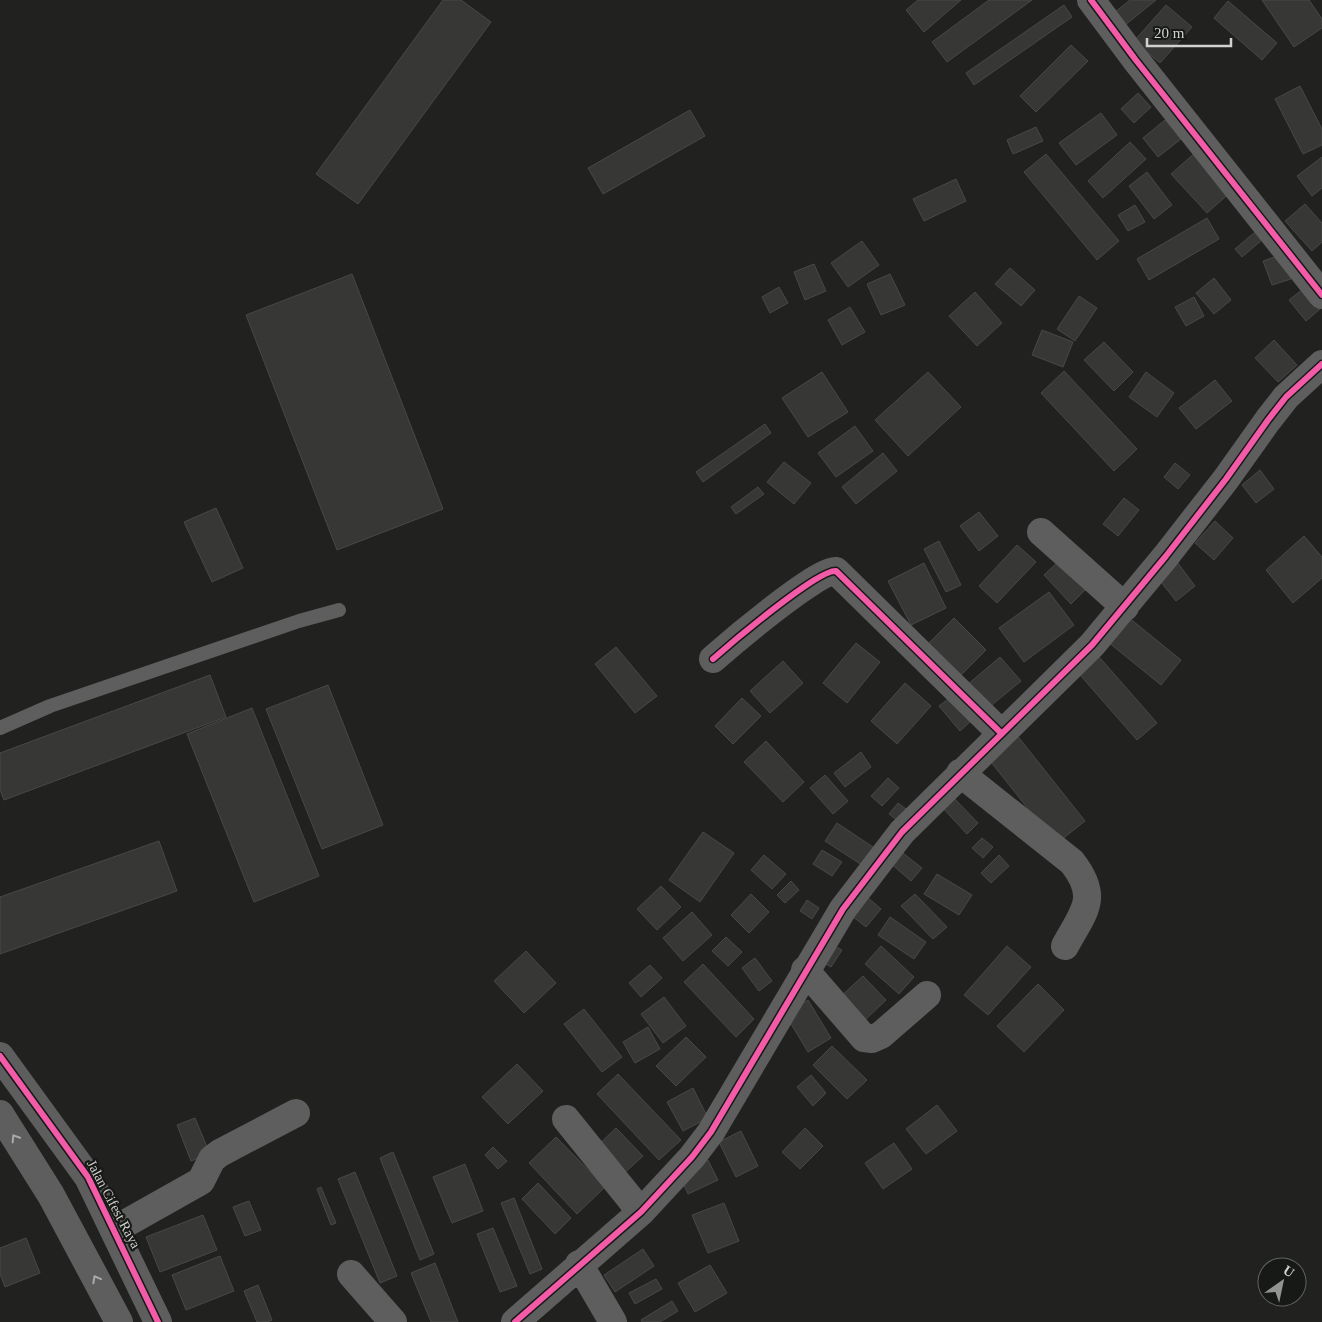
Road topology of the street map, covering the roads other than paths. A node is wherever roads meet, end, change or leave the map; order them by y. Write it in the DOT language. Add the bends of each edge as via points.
graph roads {
  1 [pos="1091,0"];
  2 [pos="1322,295"];
  3 [pos="1322,364"];
  4 [pos="1041,532"];
  5 [pos="1125,607"];
  6 [pos="339,610"];
  7 [pos="713,659"];
  8 [pos="0,728"];
  9 [pos="1001,733"];
  10 [pos="960,773"];
  11 [pos="1065,946"];
  12 [pos="806,970"];
  13 [pos="927,995"];
  14 [pos="0,1056"];
  15 [pos="296,1113"];
  16 [pos="0,1114"];
  17 [pos="566,1118"];
  18 [pos="641,1212"];
  19 [pos="114,1230"];
  20 [pos="579,1264"];
  21 [pos="351,1274"];
  22 [pos="119,1322"];
  23 [pos="158,1322"];
  24 [pos="393,1322"];
  25 [pos="515,1322"];
  26 [pos="612,1322"];
  1 -- 2 [label="street"];
  3 -- 5 [label="street" via="1286,397"];
  4 -- 5 [label="street"];
  5 -- 9 [label="street" via="1092,645"];
  6 -- 8 [label="lane" via="50,706"];
  7 -- 9 [label="street" via="805,586 828,571 836,571"];
  9 -- 10 [label="street"];
  10 -- 11 [label="street" via="1072,862 1085,879 1088,897"];
  10 -- 12 [label="street" via="902,832 843,908"];
  12 -- 13 [label="street" via="864,1038 881,1035"];
  12 -- 18 [label="street" via="711,1132"];
  14 -- 19 [label="street, Jalan Cifest Raya" via="88,1177"];
  15 -- 19 [label="street" via="212,1158 201,1181"];
  22 -- 16 [label="street, one-way" via="51,1196"];
  17 -- 18 [label="street"];
  18 -- 20 [label="street"];
  19 -- 23 [label="street, Jalan Cifest Raya"];
  20 -- 25 [label="street"];
  20 -- 26 [label="street"];
  21 -- 24 [label="street"];
}
